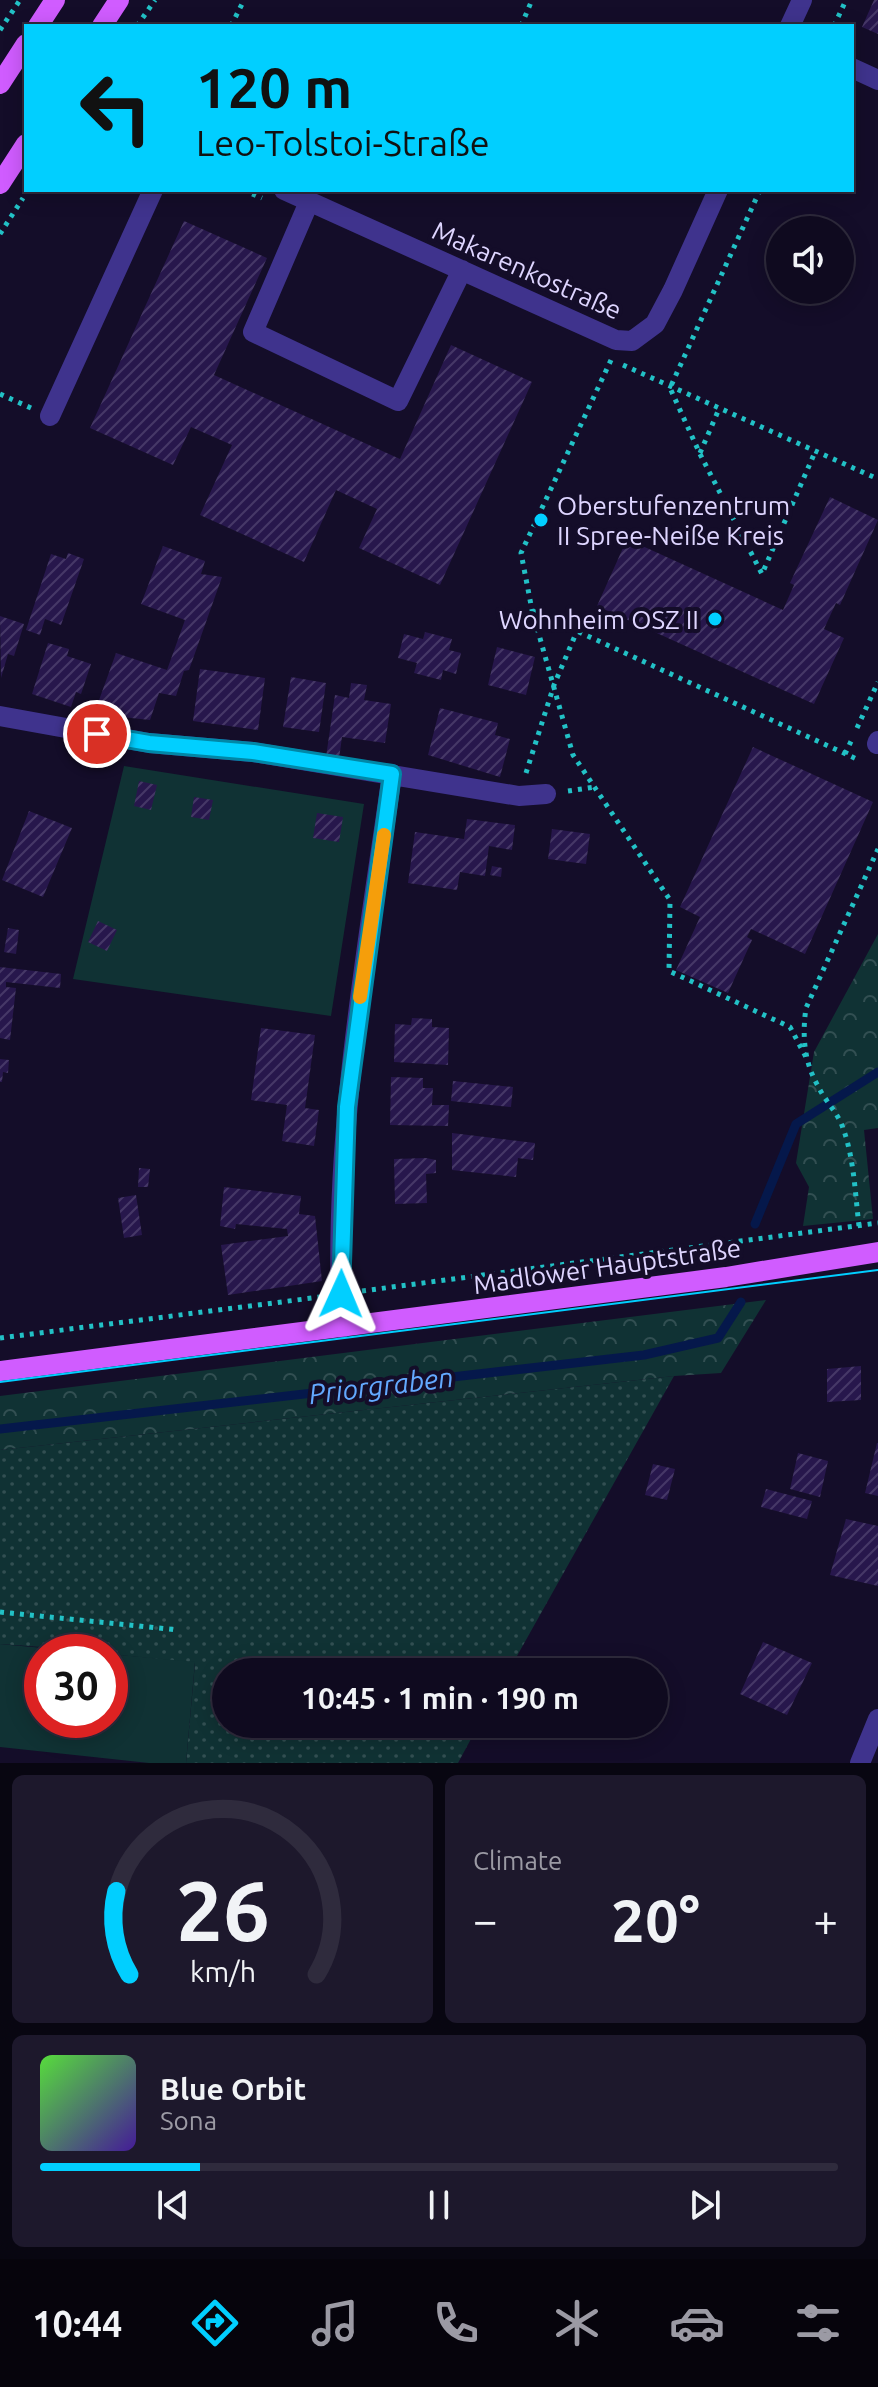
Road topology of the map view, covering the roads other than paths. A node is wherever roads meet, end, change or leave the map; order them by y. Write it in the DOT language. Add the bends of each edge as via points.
graph roads {
  1 [pos="55,0"];
  2 [pos="119,0"];
  3 [pos="802,0"];
  4 [pos="39,24"];
  5 [pos="103,24"];
  6 [pos="791,24"];
  7 [pos="24,47"];
  8 [pos="854,69"];
  9 [pos="878,80"];
  10 [pos="0,84"];
  11 [pos="24,147"];
  12 [pos="0,184"];
  13 [pos="152,192"];
  14 [pos="288,192"];
  15 [pos="717,192"];
  16 [pos="309,202"];
  17 [pos="462,270"];
  18 [pos="50,416"];
  19 [pos="0,716"];
  20 [pos="392,774"];
  21 [pos="546,794"];
  22 [pos="878,1252"];
  23 [pos="342,1328"];
  24 [pos="0,1371"];
  25 [pos="878,1719"];
  26 [pos="860,1763"];
  1 -- 4 [label="main road"];
  2 -- 5 [label="main road"];
  3 -- 6 [label="street"];
  7 -- 10 [label="main road"];
  8 -- 9 [label="street"];
  11 -- 12 [label="main road"];
  13 -- 18 [label="street"];
  14 -- 16 [label="street, Makarenkostraße"];
  15 -- 17 [label="street, Makarenkostraße" via="655,324 632,341 616,340"];
  16 -- 17 [label="street, Makarenkostraße"];
  16 -- 17 [label="street" via="253,332 398,401"];
  19 -- 20 [label="street" via="149,743 253,752"];
  20 -- 21 [label="street" via="519,796"];
  20 -- 23 [label="street" via="346,1121"];
  22 -- 23 [label="main road, Madlower Hauptstraße"];
  23 -- 24 [label="main road, Madlower Hauptstraße"];
  25 -- 26 [label="street"];
}
